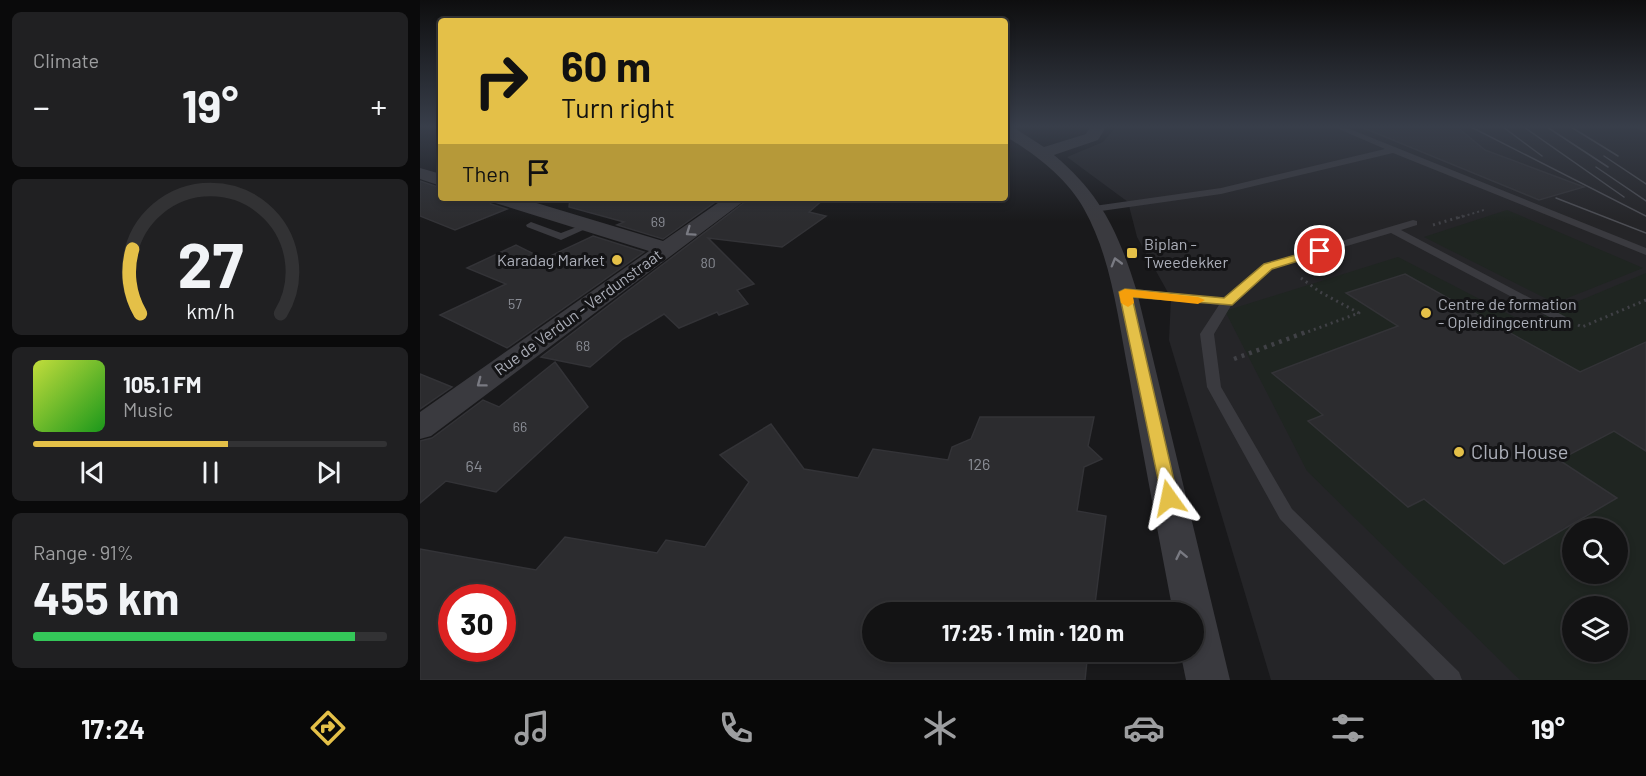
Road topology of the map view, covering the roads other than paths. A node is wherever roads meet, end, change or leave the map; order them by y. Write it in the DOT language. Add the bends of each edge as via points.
graph roads {
  1 [pos="1049,159"];
  2 [pos="1357,159"];
  3 [pos="1416,159"];
  4 [pos="420,173"];
  5 [pos="438,179"];
  6 [pos="508,201"];
  7 [pos="734,201"];
  8 [pos="1094,209"];
  9 [pos="531,225"];
  10 [pos="587,226"];
  11 [pos="665,249"];
  12 [pos="1646,252"];
  13 [pos="1125,292"];
  14 [pos="1227,302"];
  15 [pos="1560,316"];
  16 [pos="420,428"];
  17 [pos="1192,602"];
  18 [pos="1204,661"];
  19 [pos="1208,680"];
  20 [pos="1450,680"];
  1 -- 8 [label="street"];
  2 -- 8 [label="lane" via="1221,191"];
  3 -- 12 [label="lane"];
  4 -- 5 [label="street"];
  6 -- 10 [label="street"];
  7 -- 11 [label="street, Rue de Verdun - Verdunstraat, one-way"];
  13 -- 8 [label="street, one-way" via="1112,246"];
  9 -- 10 [label="lane" via="561,237"];
  10 -- 11 [label="street"];
  11 -- 16 [label="street, Rue de Verdun - Verdunstraat, one-way"];
  13 -- 14 [label="lane"];
  17 -- 13 [label="street, one-way"];
  14 -- 15 [label="lane" via="1268,267 1402,229"];
  14 -- 20 [label="lane" via="1207,334 1214,387 1286,514"];
  18 -- 19 [label="street"];
}
